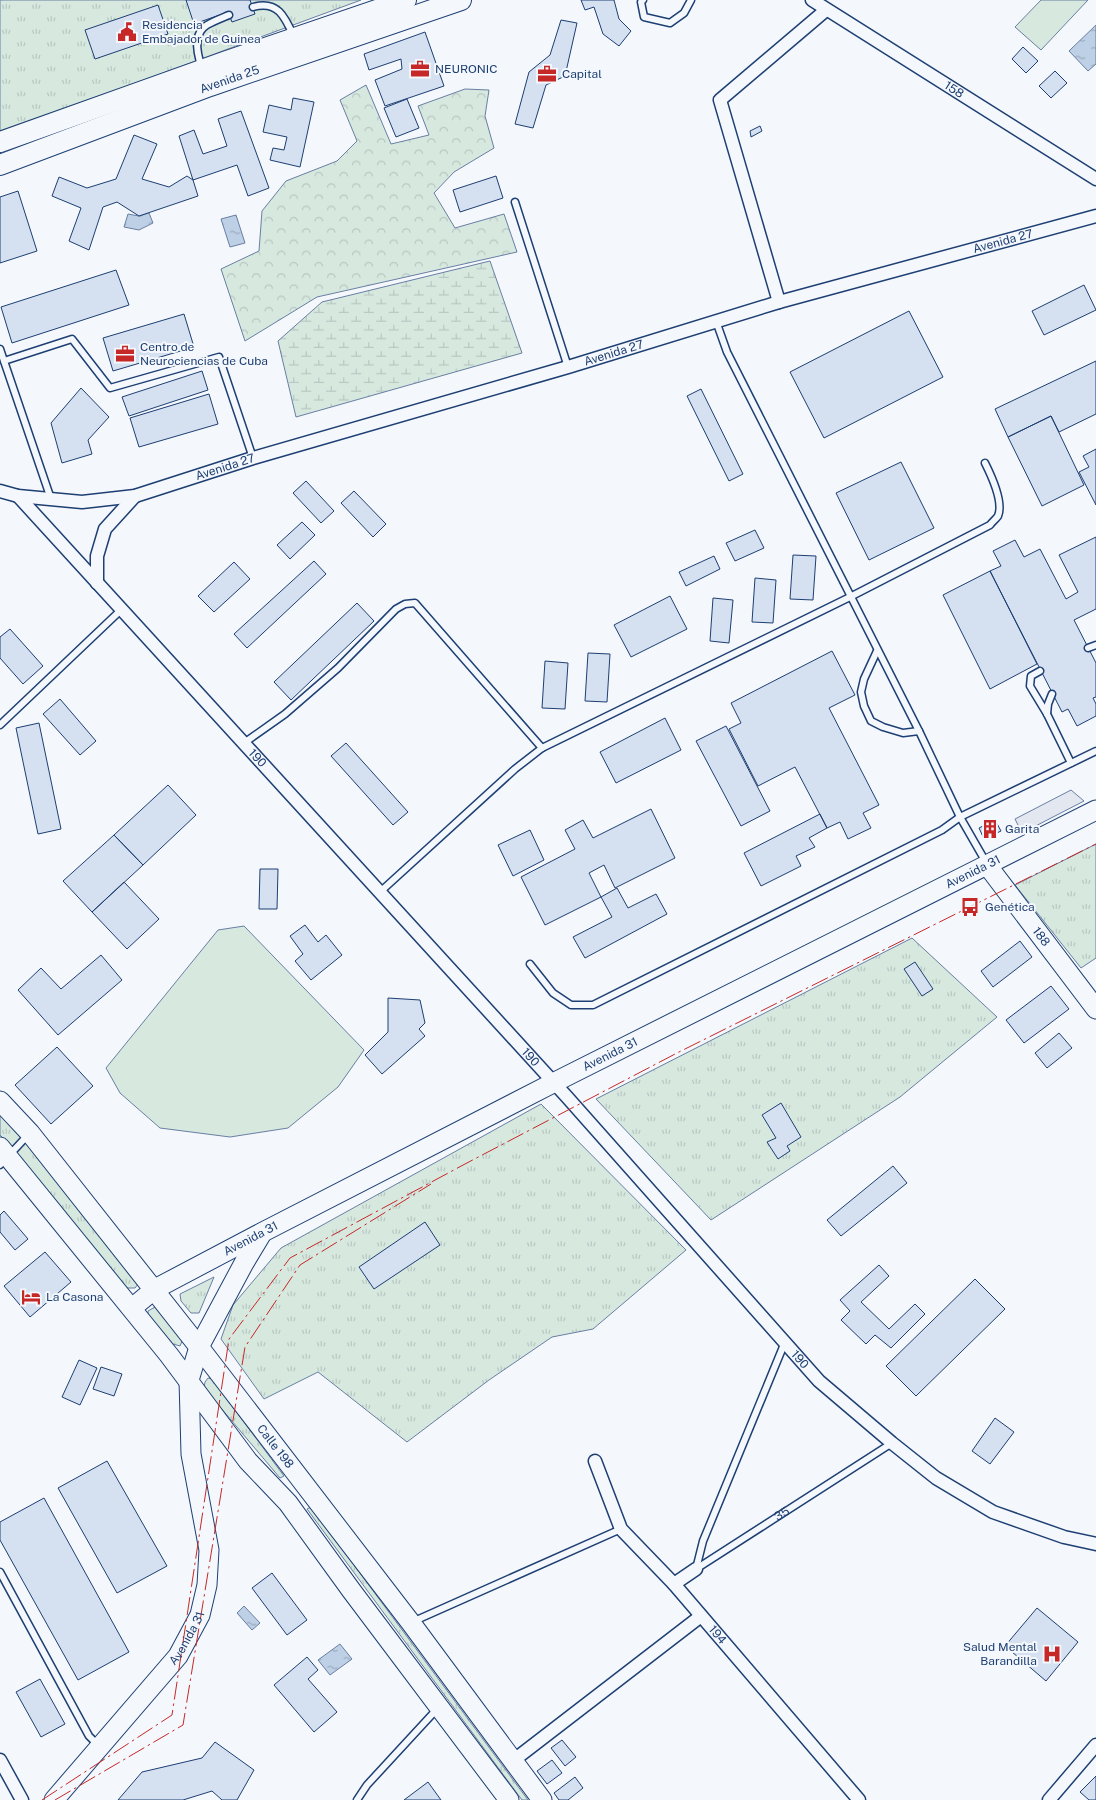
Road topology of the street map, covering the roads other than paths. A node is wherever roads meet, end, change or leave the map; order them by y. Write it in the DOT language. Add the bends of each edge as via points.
graph roads {
  1 [pos="406,0"];
  2 [pos="461,0"];
  3 [pos="643,0"];
  4 [pos="691,0"];
  5 [pos="812,0"];
  6 [pos="253,7"];
  7 [pos="826,10"];
  8 [pos="229,15"];
  9 [pos="295,38"];
  10 [pos="203,70"];
  11 [pos="0,142"];
  12 [pos="0,165"];
  13 [pos="1096,179"];
  14 [pos="515,202"];
  15 [pos="1096,216"];
  16 [pos="779,302"];
  17 [pos="716,321"];
  18 [pos="0,349"];
  19 [pos="4,361"];
  20 [pos="568,367"];
  21 [pos="253,458"];
  22 [pos="985,463"];
  23 [pos="0,491"];
  24 [pos="18,496"];
  25 [pos="135,496"];
  26 [pos="52,500"];
  27 [pos="97,583"];
  28 [pos="850,597"];
  29 [pos="122,610"];
  30 [pos="1096,645"];
  31 [pos="1088,648"];
  32 [pos="878,651"];
  33 [pos="1040,670"];
  34 [pos="1052,694"];
  35 [pos="1047,714"];
  36 [pos="0,725"];
  37 [pos="919,731"];
  38 [pos="244,743"];
  39 [pos="542,748"];
  40 [pos="1096,751"];
  41 [pos="1071,763"];
  42 [pos="1096,810"];
  43 [pos="960,817"];
  44 [pos="987,865"];
  45 [pos="380,892"];
  46 [pos="530,964"];
  47 [pos="1096,1009"];
  48 [pos="553,1083"];
  49 [pos="0,1101"];
  50 [pos="30,1133"];
  51 [pos="3,1156"];
  52 [pos="263,1232"];
  53 [pos="155,1289"];
  54 [pos="132,1308"];
  55 [pos="785,1342"];
  56 [pos="199,1347"];
  57 [pos="169,1355"];
  58 [pos="189,1380"];
  59 [pos="892,1444"];
  60 [pos="594,1460"];
  61 [pos="308,1490"];
  62 [pos="288,1503"];
  63 [pos="621,1529"];
  64 [pos="1096,1544"];
  65 [pos="696,1569"];
  66 [pos="0,1572"];
  67 [pos="674,1584"];
  68 [pos="700,1616"];
  69 [pos="411,1623"];
  70 [pos="439,1707"];
  71 [pos="100,1747"];
  72 [pos="1095,1748"];
  73 [pos="0,1760"];
  74 [pos="514,1760"];
  75 [pos="22,1800"];
  76 [pos="54,1800"];
  77 [pos="357,1800"];
  78 [pos="509,1800"];
  79 [pos="542,1800"];
  80 [pos="859,1800"];
  81 [pos="1049,1800"];
  1 -- 9 [label="main road, Avenida 25"];
  2 -- 12 [label="main road, Avenida 25" via="210,86"];
  3 -- 4 [label="lane" via="644,17 670,23 684,14"];
  5 -- 7 [label="street, 158"];
  6 -- 9 [label="lane" via="268,4 277,8"];
  7 -- 13 [label="street, 158"];
  7 -- 16 [label="street" via="720,100"];
  8 -- 10 [label="lane" via="205,26 198,38 196,52"];
  9 -- 10 [label="main road, Avenida 25"];
  10 -- 11 [label="main road, Avenida 25"];
  14 -- 20 [label="lane"];
  15 -- 16 [label="street, Avenida 27"];
  16 -- 17 [label="street, Avenida 27"];
  17 -- 20 [label="street, Avenida 27"];
  17 -- 28 [label="lane" via="727,352"];
  18 -- 19 [label="lane"];
  19 -- 21 [label="lane" via="72,339 110,388 219,357"];
  19 -- 26 [label="lane"];
  20 -- 21 [label="street, Avenida 27"];
  21 -- 25 [label="street, Avenida 27"];
  22 -- 28 [label="lane" via="994,482 999,508 998,516 990,525"];
  23 -- 24 [label="street, Avenida 27"];
  24 -- 26 [label="street, Avenida 27"];
  24 -- 27 [label="street, 190"];
  25 -- 26 [label="street, Avenida 27" via="82,502"];
  25 -- 27 [label="street, Avenida 27" via="105,529 98,556"];
  27 -- 29 [label="street, 190"];
  28 -- 32 [label="lane"];
  28 -- 39 [label="lane"];
  29 -- 36 [label="lane"];
  29 -- 38 [label="street, 190"];
  30 -- 31 [label="lane"];
  32 -- 37 [label="lane"];
  32 -- 37 [label="lane" via="864,679 862,692 871,720 903,733"];
  33 -- 35 [label="lane" via="1031,676 1030,686"];
  34 -- 35 [label="lane"];
  35 -- 41 [label="lane"];
  37 -- 43 [label="lane"];
  38 -- 39 [label="lane" via="285,714 338,668 396,609 415,603"];
  38 -- 45 [label="street, 190"];
  39 -- 45 [label="lane"];
  40 -- 41 [label="lane"];
  41 -- 43 [label="lane"];
  42 -- 44 [label="main road, Avenida 31"];
  43 -- 44 [label="lane"];
  43 -- 46 [label="lane" via="942,830 593,1004 571,1004 553,993"];
  44 -- 47 [label="main road, 188"];
  44 -- 48 [label="main road, Avenida 31"];
  45 -- 48 [label="street, 190"];
  48 -- 52 [label="main road, Avenida 31"];
  48 -- 55 [label="street, 190"];
  49 -- 50 [label="main road, Calle 198"];
  50 -- 51 [label="lane"];
  50 -- 53 [label="main road, Calle 198"];
  51 -- 54 [label="main road"];
  52 -- 53 [label="main road, Avenida 31"];
  52 -- 56 [label="main road, Avenida 31"];
  53 -- 54 [label="main road, Avenida 31"];
  53 -- 56 [label="main road, Calle 198"];
  54 -- 57 [label="main road"];
  55 -- 59 [label="street, 190" via="819,1381"];
  55 -- 65 [label="lane" via="703,1541"];
  56 -- 57 [label="main road"];
  56 -- 58 [label="main road, Avenida 31"];
  56 -- 61 [label="main road, Calle 198"];
  57 -- 58 [label="main road"];
  58 -- 62 [label="main road" via="248,1461"];
  58 -- 71 [label="main road, Avenida 31" via="191,1454 209,1550 207,1585 200,1615 178,1656"];
  59 -- 64 [label="street, 190" via="936,1478 993,1512 1064,1537"];
  59 -- 65 [label="lane, 35"];
  60 -- 63 [label="street, 194"];
  61 -- 62 [label="main road"];
  61 -- 69 [label="main road, Calle 198"];
  62 -- 70 [label="main road"];
  63 -- 67 [label="street, 194"];
  63 -- 69 [label="lane"];
  65 -- 67 [label="street, 35"];
  66 -- 71 [label="lane" via="89,1736"];
  67 -- 68 [label="street, 194"];
  68 -- 74 [label="street"];
  68 -- 80 [label="street, 194"];
  69 -- 74 [label="main road, Calle 198"];
  70 -- 77 [label="lane"];
  70 -- 78 [label="main road"];
  71 -- 76 [label="main road, Avenida 31"];
  72 -- 81 [label="street"];
  73 -- 75 [label="street"];
  74 -- 79 [label="main road, Calle 198"];
}
